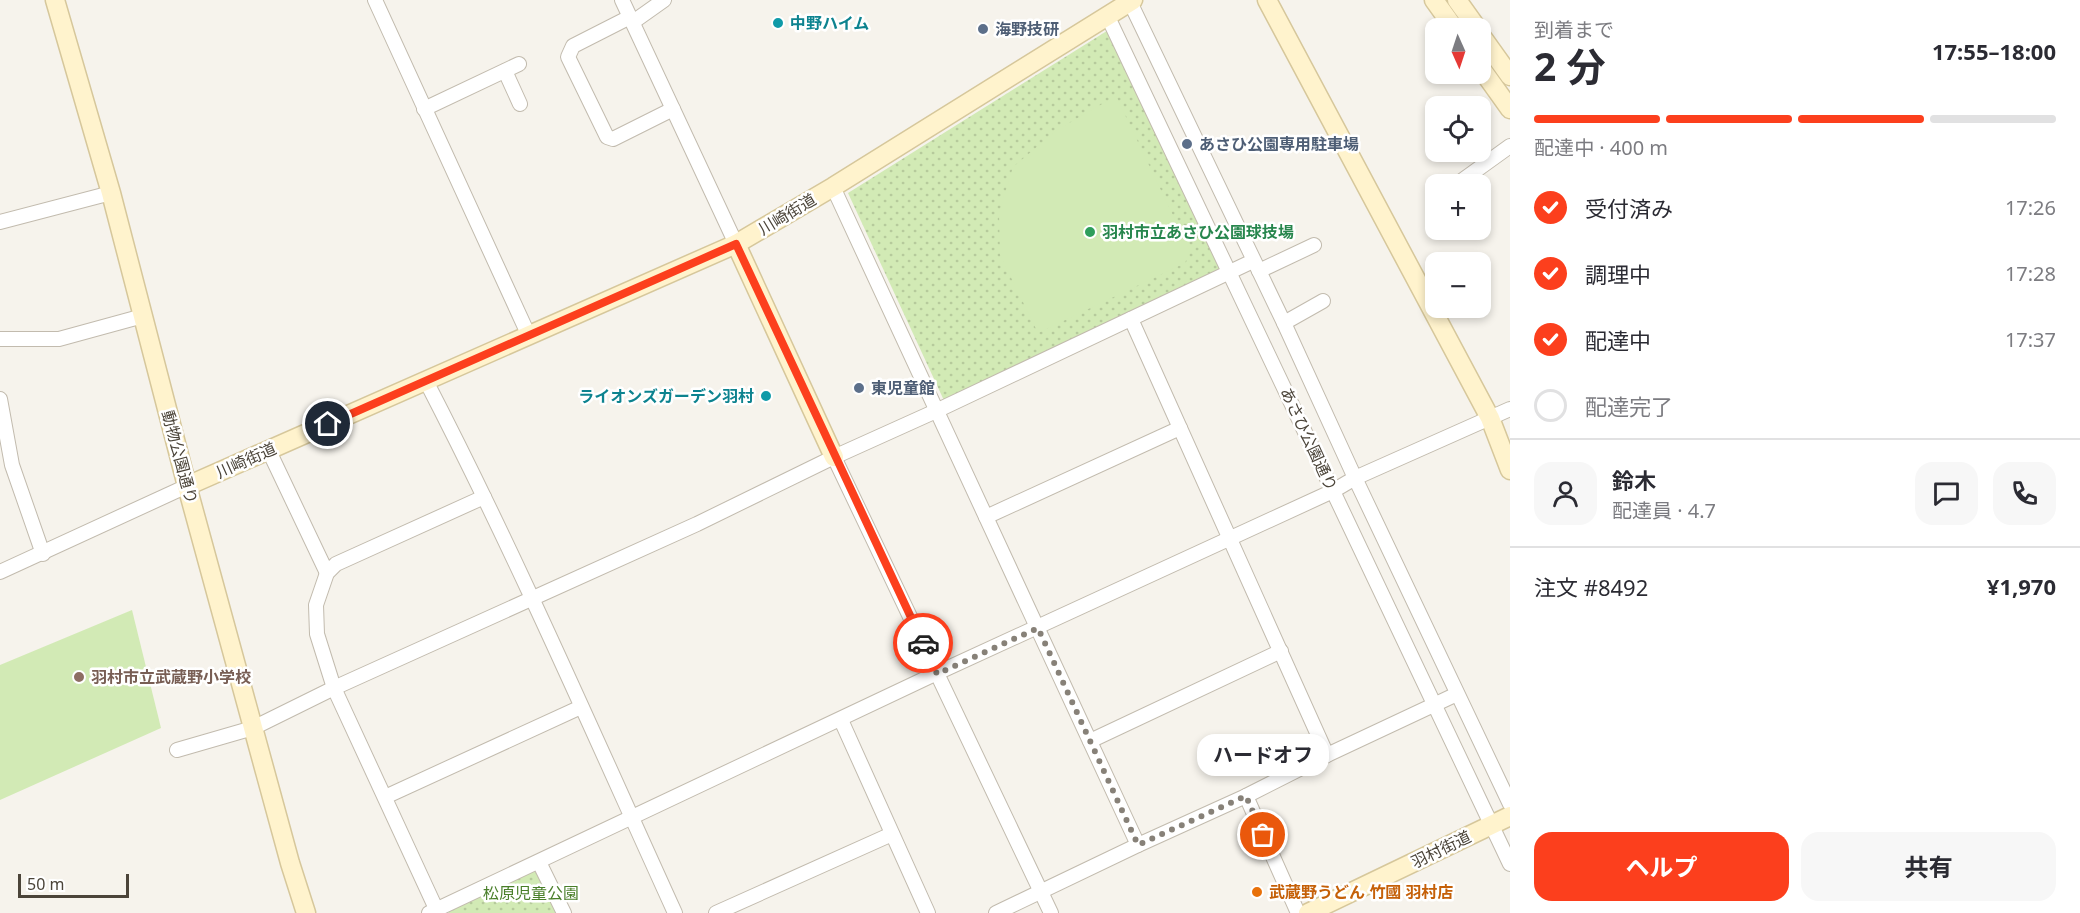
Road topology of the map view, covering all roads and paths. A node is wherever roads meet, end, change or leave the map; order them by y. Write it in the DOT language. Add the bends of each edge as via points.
graph roads {
  1 [pos="55,0"];
  2 [pos="375,0"];
  3 [pos="622,0"];
  4 [pos="664,0"];
  5 [pos="1267,0"];
  6 [pos="1434,0"];
  7 [pos="1457,0"];
  8 [pos="1131,1"];
  9 [pos="1107,15"];
  10 [pos="1447,18"];
  11 [pos="1470,18"];
  12 [pos="632,19"];
  13 [pos="1491,49"];
  14 [pos="519,64"];
  15 [pos="504,71"];
  16 [pos="1510,76"];
  17 [pos="1491,82"];
  18 [pos="520,104"];
  19 [pos="424,109"];
  20 [pos="673,109"];
  21 [pos="1510,109"];
  22 [pos="1510,146"];
  23 [pos="1471,174"];
  24 [pos="833,187"];
  25 [pos="111,193"];
  26 [pos="0,222"];
  27 [pos="736,244"];
  28 [pos="1314,245"];
  29 [pos="1256,266"];
  30 [pos="1229,272"];
  31 [pos="1323,301"];
  32 [pos="143,316"];
  33 [pos="1131,319"];
  34 [pos="1284,323"];
  35 [pos="530,336"];
  36 [pos="0,339"];
  37 [pos="426,381"];
  38 [pos="0,399"];
  39 [pos="1510,409"];
  40 [pos="936,411"];
  41 [pos="1490,418"];
  42 [pos="1180,428"];
  43 [pos="269,450"];
  44 [pos="834,457"];
  45 [pos="1510,470"];
  46 [pos="1355,478"];
  47 [pos="187,486"];
  48 [pos="1333,491"];
  49 [pos="484,496"];
  50 [pos="986,517"];
  51 [pos="1230,538"];
  52 [pos="42,554"];
  53 [pos="0,572"];
  54 [pos="327,573"];
  55 [pos="532,599"];
  56 [pos="1038,628"];
  57 [pos="1281,651"];
  58 [pos="937,674"];
  59 [pos="334,688"];
  60 [pos="1457,694"];
  61 [pos="1433,704"];
  62 [pos="581,707"];
  63 [pos="841,720"];
  64 [pos="253,728"];
  65 [pos="1090,741"];
  66 [pos="177,750"];
  67 [pos="1327,755"];
  68 [pos="1246,796"];
  69 [pos="385,797"];
  70 [pos="1510,804"];
  71 [pos="1510,816"];
  72 [pos="632,818"];
  73 [pos="1492,825"];
  74 [pos="892,834"];
  75 [pos="1138,845"];
  76 [pos="539,862"];
  77 [pos="1510,864"];
  78 [pos="1041,892"];
  79 [pos="435,912"];
  80 [pos="306,913"];
  81 [pos="564,913"];
  82 [pos="675,913"];
  83 [pos="716,913"];
  84 [pos="928,913"];
  85 [pos="996,913"];
  86 [pos="1051,913"];
  87 [pos="1298,913"];
  88 [pos="1308,913"];
  1 -- 25 [label="street, 動物公園通り"];
  2 -- 19 [label="street"];
  3 -- 12 [label="street"];
  4 -- 12 [label="street"];
  5 -- 41 [label="street"];
  6 -- 10 [label="street"];
  7 -- 11 [label="street"];
  8 -- 9 [label="street, 川崎街道"];
  8 -- 29 [label="street, あさひ公園通り"];
  9 -- 24 [label="street, 川崎街道"];
  9 -- 30 [label="street, あさひ公園通り"];
  12 -- 20 [label="street"];
  12 -- 20 [label="street" via="573,46 568,57 607,138 613,139"];
  13 -- 16 [label="street"];
  14 -- 15 [label="street"];
  15 -- 18 [label="street"];
  15 -- 19 [label="street"];
  17 -- 21 [label="street"];
  19 -- 35 [label="street"];
  20 -- 27 [label="street"];
  22 -- 23 [label="street"];
  24 -- 27 [label="street, 川崎街道"];
  24 -- 40 [label="street"];
  25 -- 26 [label="street"];
  25 -- 32 [label="street, 動物公園通り"];
  27 -- 35 [label="street, 川崎街道"];
  27 -- 44 [label="street"];
  28 -- 29 [label="street"];
  29 -- 30 [label="street"];
  29 -- 34 [label="street, あさひ公園通り"];
  30 -- 33 [label="street"];
  30 -- 48 [label="street, あさひ公園通り"];
  31 -- 34 [label="street"];
  32 -- 36 [label="street" via="59,339"];
  32 -- 47 [label="street, 動物公園通り"];
  33 -- 40 [label="street"];
  33 -- 42 [label="street"];
  34 -- 46 [label="street, あさひ公園通り"];
  35 -- 37 [label="street, 川崎街道"];
  37 -- 43 [label="street, 川崎街道"];
  37 -- 49 [label="street"];
  38 -- 52 [label="street" via="12,465"];
  39 -- 41 [label="street"];
  40 -- 44 [label="street"];
  40 -- 50 [label="street"];
  41 -- 45 [label="street"];
  41 -- 46 [label="street"];
  42 -- 50 [label="street"];
  42 -- 51 [label="street"];
  43 -- 47 [label="street, 川崎街道"];
  43 -- 54 [label="street"];
  44 -- 55 [label="street"];
  44 -- 58 [label="street"];
  46 -- 48 [label="street"];
  46 -- 60 [label="street, あさひ公園通り"];
  47 -- 52 [label="street"];
  47 -- 64 [label="street, 動物公園通り"];
  48 -- 51 [label="street"];
  48 -- 61 [label="street, あさひ公園通り"];
  49 -- 54 [label="street" via="336,564"];
  49 -- 55 [label="street"];
  50 -- 56 [label="street"];
  51 -- 56 [label="street"];
  51 -- 57 [label="street"];
  52 -- 53 [label="street"];
  54 -- 59 [label="street" via="316,605 316,634"];
  55 -- 59 [label="street"];
  55 -- 62 [label="street"];
  56 -- 58 [label="street"];
  56 -- 65 [label="street"];
  57 -- 65 [label="street"];
  57 -- 67 [label="street"];
  58 -- 63 [label="street"];
  58 -- 78 [label="street"];
  59 -- 64 [label="street"];
  59 -- 69 [label="street"];
  60 -- 61 [label="street"];
  60 -- 70 [label="street, あさひ公園通り"];
  61 -- 67 [label="street"];
  61 -- 73 [label="street, あさひ公園通り"];
  62 -- 69 [label="street"];
  62 -- 72 [label="street"];
  63 -- 72 [label="street"];
  63 -- 74 [label="street"];
  64 -- 66 [label="street"];
  64 -- 80 [label="street, 動物公園通り"];
  65 -- 75 [label="street"];
  67 -- 68 [label="street"];
  68 -- 75 [label="street"];
  68 -- 87 [label="street"];
  69 -- 79 [label="street"];
  71 -- 73 [label="street, 羽村街道"];
  72 -- 76 [label="street"];
  72 -- 82 [label="street"];
  73 -- 77 [label="street, あさひ公園通り"];
  73 -- 88 [label="street, 羽村街道"];
  74 -- 83 [label="street"];
  74 -- 84 [label="street"];
  75 -- 78 [label="street"];
  76 -- 79 [label="street"];
  76 -- 81 [label="street"];
  78 -- 85 [label="street"];
  78 -- 86 [label="street"];
}
